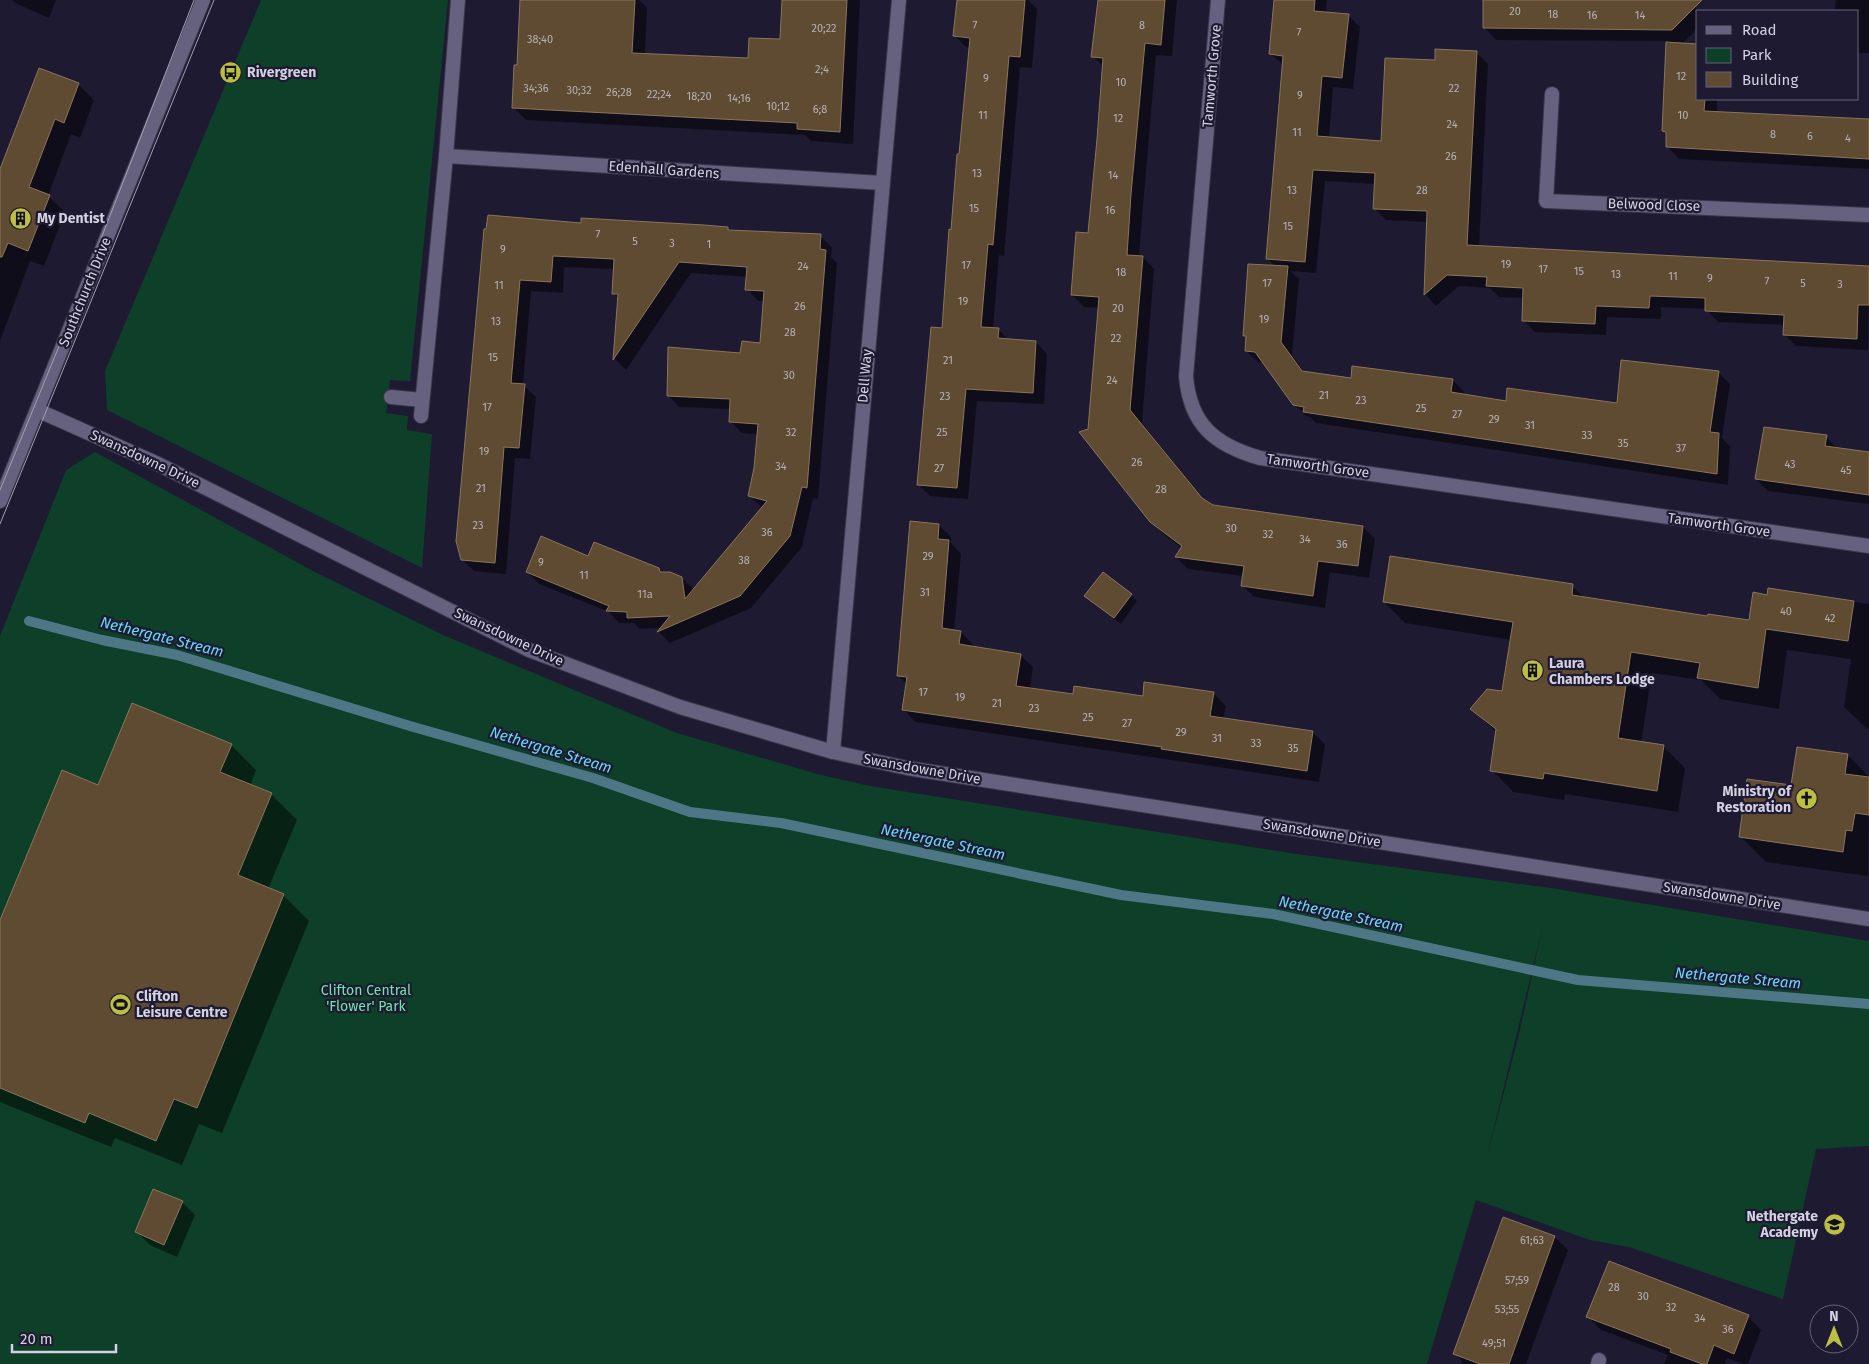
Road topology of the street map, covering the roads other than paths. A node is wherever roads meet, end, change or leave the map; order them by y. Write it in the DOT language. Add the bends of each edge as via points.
graph roads {
  1 [pos="204,0"];
  2 [pos="458,0"];
  3 [pos="899,0"];
  4 [pos="1218,0"];
  5 [pos="1552,94"];
  6 [pos="446,156"];
  7 [pos="882,183"];
  8 [pos="1869,215"];
  9 [pos="390,397"];
  10 [pos="422,400"];
  11 [pos="37,410"];
  12 [pos="420,416"];
  13 [pos="0,500"];
  14 [pos="1869,546"];
  15 [pos="833,752"];
  16 [pos="1869,919"];
  1 -- 11 [label="street, Southchurch Drive"];
  2 -- 6 [label="street"];
  3 -- 7 [label="street, Dell Way"];
  4 -- 14 [label="street, Tamworth Grove" via="1186,376 1187,394 1193,411 1214,437 1242,453 1260,458"];
  5 -- 8 [label="street, Belwood Close" via="1546,201"];
  6 -- 7 [label="street, Edenhall Gardens"];
  6 -- 10 [label="street"];
  7 -- 15 [label="street, Dell Way"];
  9 -- 10 [label="street"];
  10 -- 12 [label="street"];
  11 -- 13 [label="street, Southchurch Drive"];
  11 -- 15 [label="street, Swansdowne Drive" via="168,468 529,650 680,707"];
  15 -- 16 [label="street, Swansdowne Drive" via="907,768"];
}
